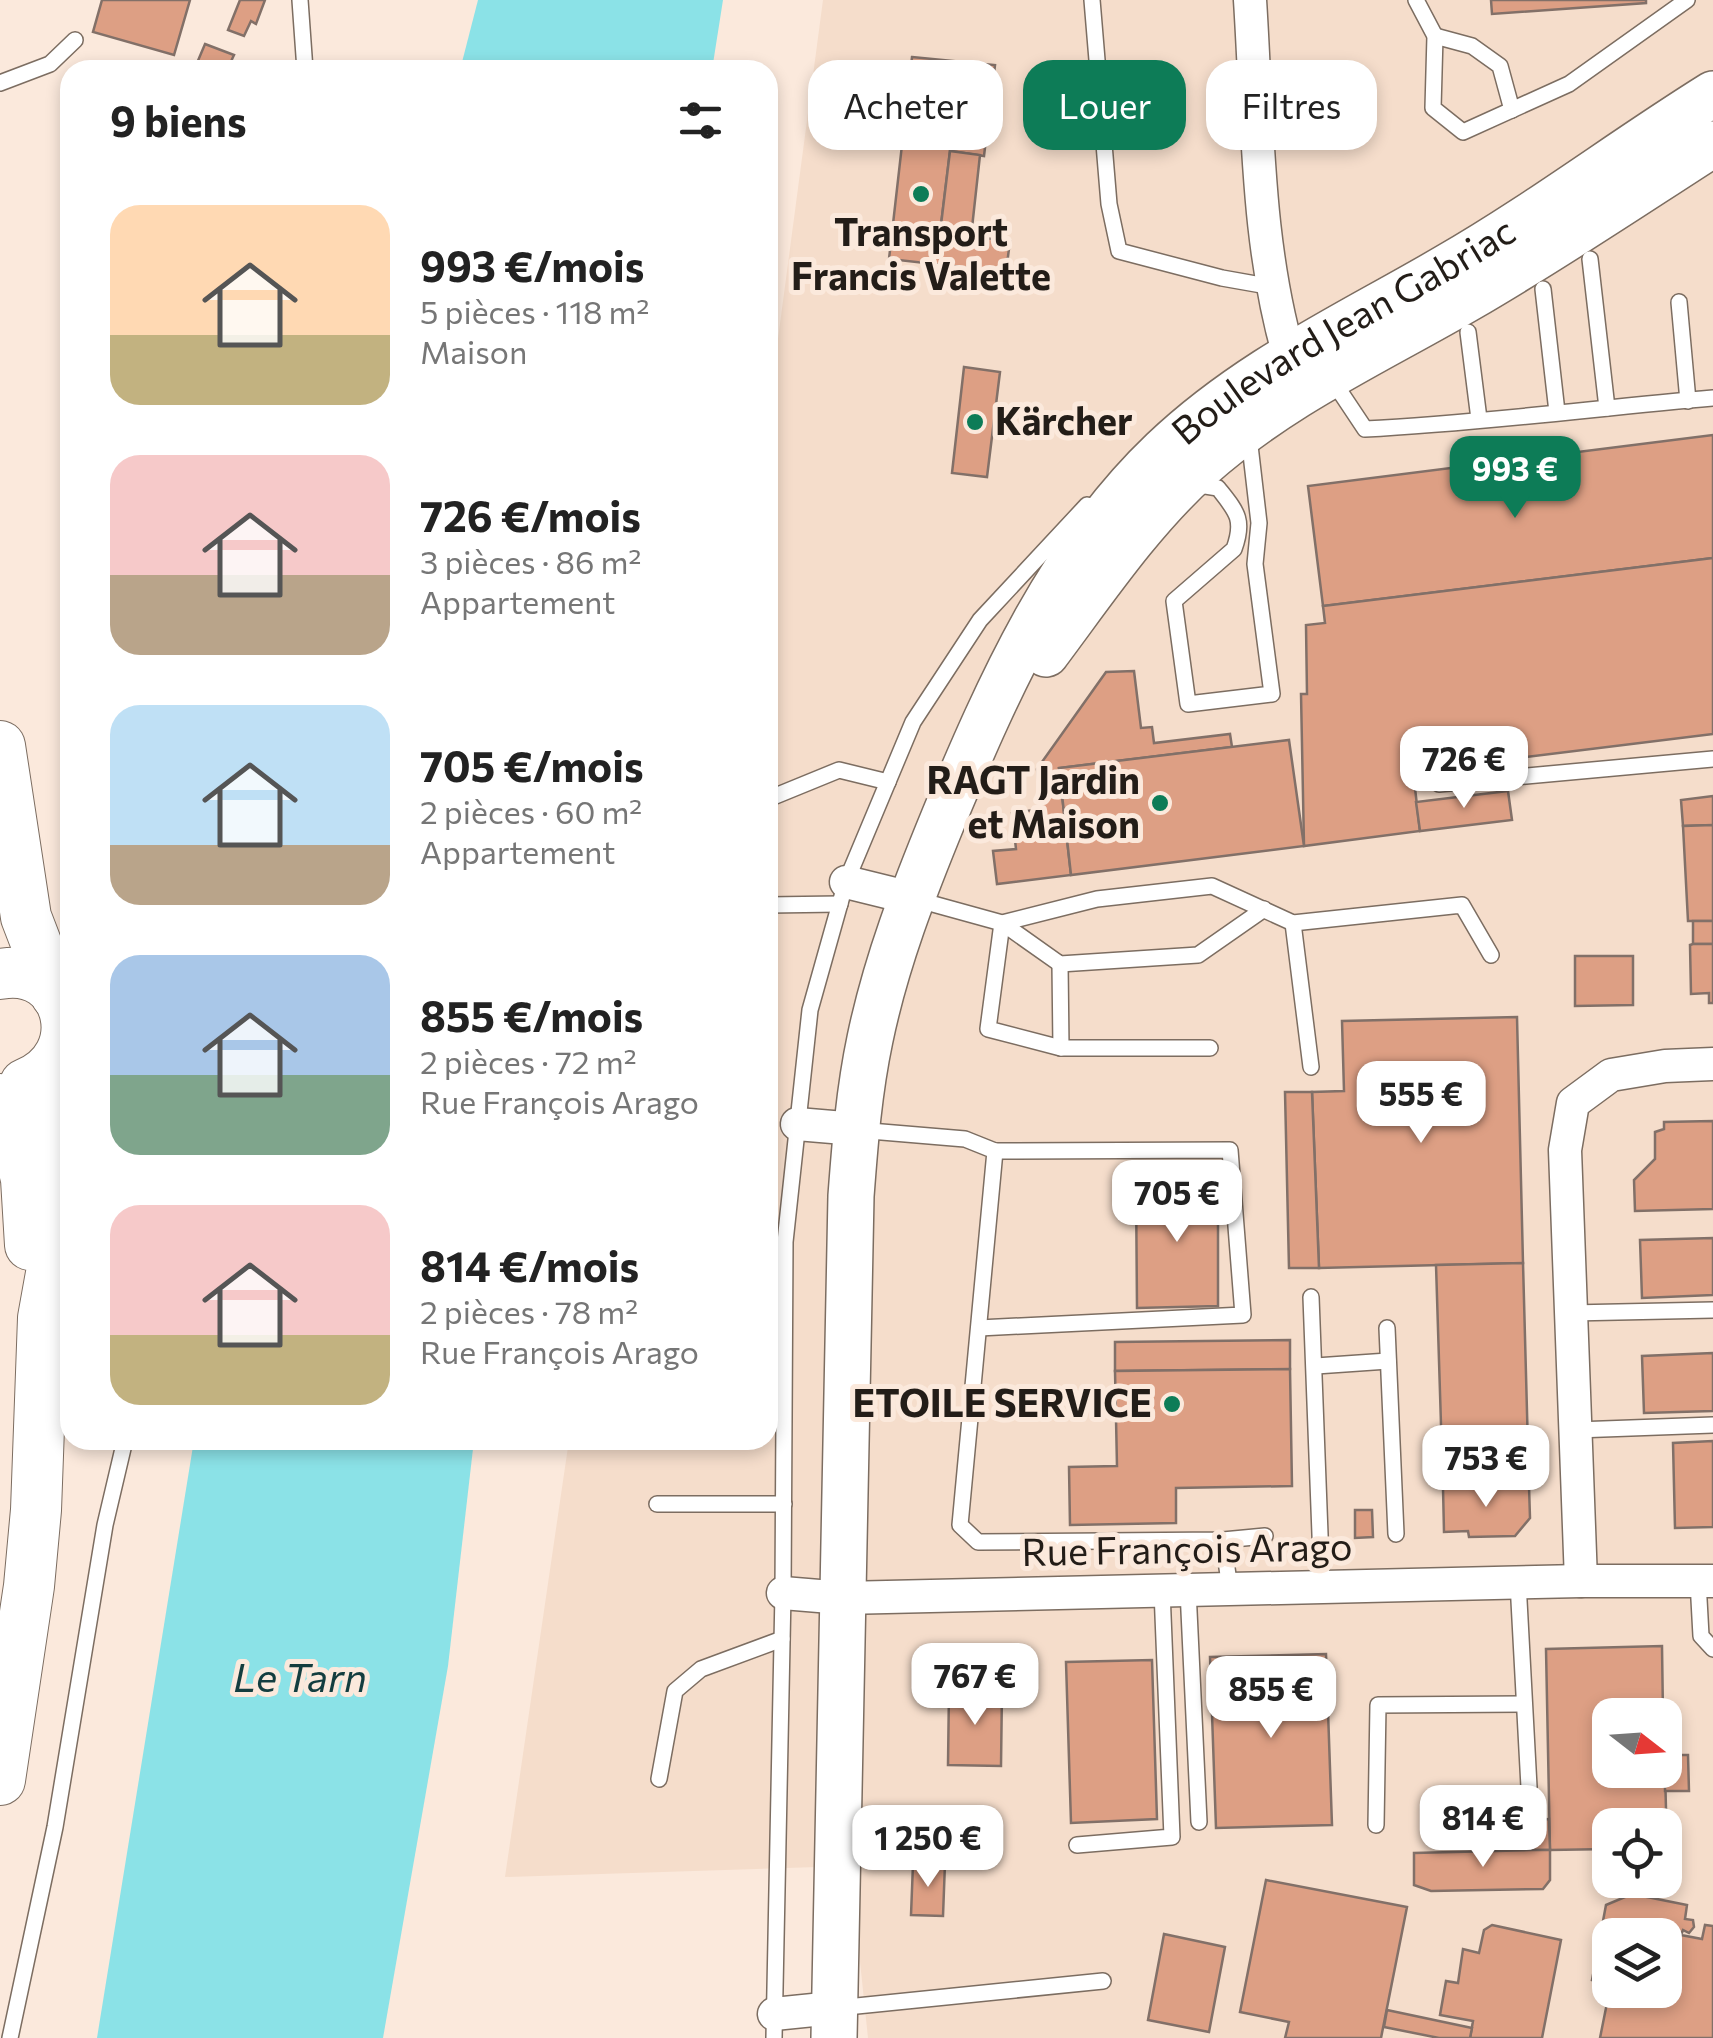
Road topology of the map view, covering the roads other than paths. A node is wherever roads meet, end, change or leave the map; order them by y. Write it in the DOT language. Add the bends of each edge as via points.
graph roads {
  1 [pos="300,0"];
  2 [pos="1092,0"];
  3 [pos="1250,0"];
  4 [pos="1416,0"];
  5 [pos="1687,0"];
  6 [pos="1435,36"];
  7 [pos="76,40"];
  8 [pos="305,60"];
  9 [pos="0,83"];
  10 [pos="1713,94"];
  11 [pos="1512,110"];
  12 [pos="1713,144"];
  13 [pos="1590,260"];
  14 [pos="1273,287"];
  15 [pos="1544,289"];
  16 [pos="1679,302"];
  17 [pos="1468,332"];
  18 [pos="1303,366"];
  19 [pos="1713,398"];
  20 [pos="1688,400"];
  21 [pos="1607,408"];
  22 [pos="1557,412"];
  23 [pos="1479,419"];
  24 [pos="1248,428"];
  25 [pos="1174,467"];
  26 [pos="1149,520"];
  27 [pos="1713,759"];
  28 [pos="1,780"];
  29 [pos="888,782"];
  30 [pos="1439,784"];
  31 [pos="956,788"];
  32 [pos="778,795"];
  33 [pos="843,893"];
  34 [pos="911,898"];
  35 [pos="778,903"];
  36 [pos="1264,910"];
  37 [pos="1293,923"];
  38 [pos="1002,924"];
  39 [pos="1491,955"];
  40 [pos="1060,964"];
  41 [pos="0,974"];
  42 [pos="56,995"];
  43 [pos="60,1002"];
  44 [pos="1062,1048"];
  45 [pos="1210,1048"];
  46 [pos="60,1057"];
  47 [pos="1713,1064"];
  48 [pos="1311,1066"];
  49 [pos="51,1069"];
  50 [pos="0,1085"];
  51 [pos="0,1099"];
  52 [pos="797,1124"];
  53 [pos="856,1129"];
  54 [pos="995,1152"];
  55 [pos="1311,1297"];
  56 [pos="1713,1310"];
  57 [pos="1571,1313"];
  58 [pos="43,1318"];
  59 [pos="979,1328"];
  60 [pos="1386,1328"];
  61 [pos="778,1352"];
  62 [pos="1388,1361"];
  63 [pos="1316,1366"];
  64 [pos="778,1414"];
  65 [pos="1713,1425"];
  66 [pos="1576,1430"];
  67 [pos="123,1450"];
  68 [pos="657,1504"];
  69 [pos="784,1504"];
  70 [pos="1396,1534"];
  71 [pos="1265,1536"];
  72 [pos="1223,1540"];
  73 [pos="1581,1581"];
  74 [pos="1706,1581"];
  75 [pos="1518,1582"];
  76 [pos="1322,1587"];
  77 [pos="1230,1589"];
  78 [pos="1175,1590"];
  79 [pos="784,1593"];
  80 [pos="843,1598"];
  81 [pos="782,1639"];
  82 [pos="1713,1649"];
  83 [pos="1524,1704"];
  84 [pos="659,1778"];
  85 [pos="0,1780"];
  86 [pos="1529,1788"];
  87 [pos="1199,1822"];
  88 [pos="1376,1825"];
  89 [pos="1077,1844"];
  90 [pos="1103,1981"];
  91 [pos="834,2023"];
  92 [pos="774,2026"];
  93 [pos="10,2038"];
  1 -- 8 [label="lane"];
  2 -- 14 [label="lane" via="1109,204 1120,251"];
  3 -- 14 [label="street"];
  4 -- 6 [label="lane"];
  5 -- 11 [label="lane" via="1569,84"];
  6 -- 11 [label="lane" via="1472,46 1500,66"];
  6 -- 11 [label="lane" via="1433,108 1463,132"];
  7 -- 9 [label="lane" via="50,64"];
  10 -- 18 [label="main road, Boulevard Jean Gabriac"];
  12 -- 18 [label="main road, Boulevard Jean Gabriac" via="1468,298"];
  13 -- 21 [label="lane"];
  14 -- 18 [label="street"];
  15 -- 22 [label="lane"];
  16 -- 20 [label="lane"];
  17 -- 23 [label="lane"];
  18 -- 23 [label="lane" via="1365,429"];
  18 -- 24 [label="main road, Boulevard Jean Gabriac"];
  18 -- 25 [label="main road, Boulevard Jean Gabriac" via="1227,398"];
  18 -- 26 [label="street, Boulevard Jean Gabriac" via="1194,449"];
  19 -- 20 [label="lane"];
  20 -- 21 [label="lane"];
  21 -- 22 [label="lane"];
  22 -- 23 [label="lane"];
  24 -- 25 [label="main road, Boulevard Jean Gabriac"];
  24 -- 25 [label="lane" via="1272,694 1188,704 1174,600 1234,549 1239,515 1218,488"];
  25 -- 26 [label="main road, Boulevard Jean Gabriac"];
  25 -- 29 [label="lane" via="1103,488 980,620 913,722"];
  25 -- 31 [label="main road, Boulevard Jean Gabriac" via="1116,502 1071,562 992,699"];
  26 -- 31 [label="main road, Boulevard Jean Gabriac" via="1042,660 1001,731"];
  27 -- 30 [label="lane"];
  28 -- 42 [label="main road" via="26,917"];
  29 -- 32 [label="lane" via="839,770"];
  29 -- 33 [label="lane"];
  31 -- 34 [label="main road, Boulevard Jean Gabriac"];
  33 -- 34 [label="street"];
  33 -- 35 [label="lane"];
  33 -- 52 [label="lane" via="810,1010"];
  34 -- 38 [label="lane"];
  34 -- 53 [label="main road, Boulevard Jean Gabriac" via="870,1040"];
  36 -- 37 [label="lane"];
  36 -- 38 [label="lane" via="1212,886 1098,900"];
  36 -- 40 [label="lane" via="1198,954"];
  37 -- 39 [label="lane" via="1462,905"];
  37 -- 48 [label="lane"];
  38 -- 40 [label="lane"];
  38 -- 44 [label="lane" via="988,1028"];
  40 -- 44 [label="lane"];
  41 -- 42 [label="main road" via="28,975"];
  42 -- 43 [label="main road"];
  44 -- 45 [label="lane"];
  46 -- 49 [label="main road"];
  47 -- 57 [label="street" via="1610,1075 1574,1104 1566,1150"];
  49 -- 50 [label="main road" via="24,1084"];
  49 -- 58 [label="main road" via="59,1229"];
  51 -- 58 [label="main road" via="26,1179"];
  52 -- 53 [label="street"];
  52 -- 61 [label="lane"];
  53 -- 54 [label="lane" via="965,1139"];
  53 -- 80 [label="main road, Boulevard Jean Gabriac"];
  54 -- 59 [label="lane"];
  54 -- 59 [label="lane" via="1230,1150 1243,1316"];
  55 -- 63 [label="lane"];
  56 -- 57 [label="lane"];
  57 -- 66 [label="street"];
  58 -- 85 [label="main road" via="28,1586"];
  59 -- 72 [label="lane" via="960,1524 978,1542"];
  60 -- 62 [label="lane"];
  62 -- 63 [label="lane"];
  62 -- 70 [label="lane"];
  63 -- 76 [label="lane"];
  64 -- 69 [label="lane"];
  65 -- 66 [label="lane"];
  66 -- 73 [label="street"];
  67 -- 93 [label="lane"];
  68 -- 69 [label="lane"];
  69 -- 79 [label="lane"];
  71 -- 72 [label="lane"];
  72 -- 77 [label="lane"];
  73 -- 74 [label="street, Rue François Arago"];
  73 -- 75 [label="street, Rue François Arago"];
  74 -- 82 [label="lane" via="1701,1636"];
  75 -- 76 [label="street, Rue François Arago"];
  75 -- 83 [label="lane"];
  76 -- 77 [label="street, Rue François Arago"];
  77 -- 78 [label="street, Rue François Arago"];
  78 -- 80 [label="street, Rue François Arago"];
  78 -- 87 [label="lane"];
  78 -- 89 [label="lane" via="1172,1837"];
  79 -- 80 [label="street"];
  79 -- 81 [label="lane"];
  80 -- 91 [label="main road, Boulevard Jean Gabriac"];
  81 -- 84 [label="lane" via="701,1670 675,1691"];
  81 -- 92 [label="lane"];
  83 -- 86 [label="lane"];
  83 -- 88 [label="lane" via="1378,1705"];
  90 -- 91 [label="lane"];
  91 -- 92 [label="street"];
}
